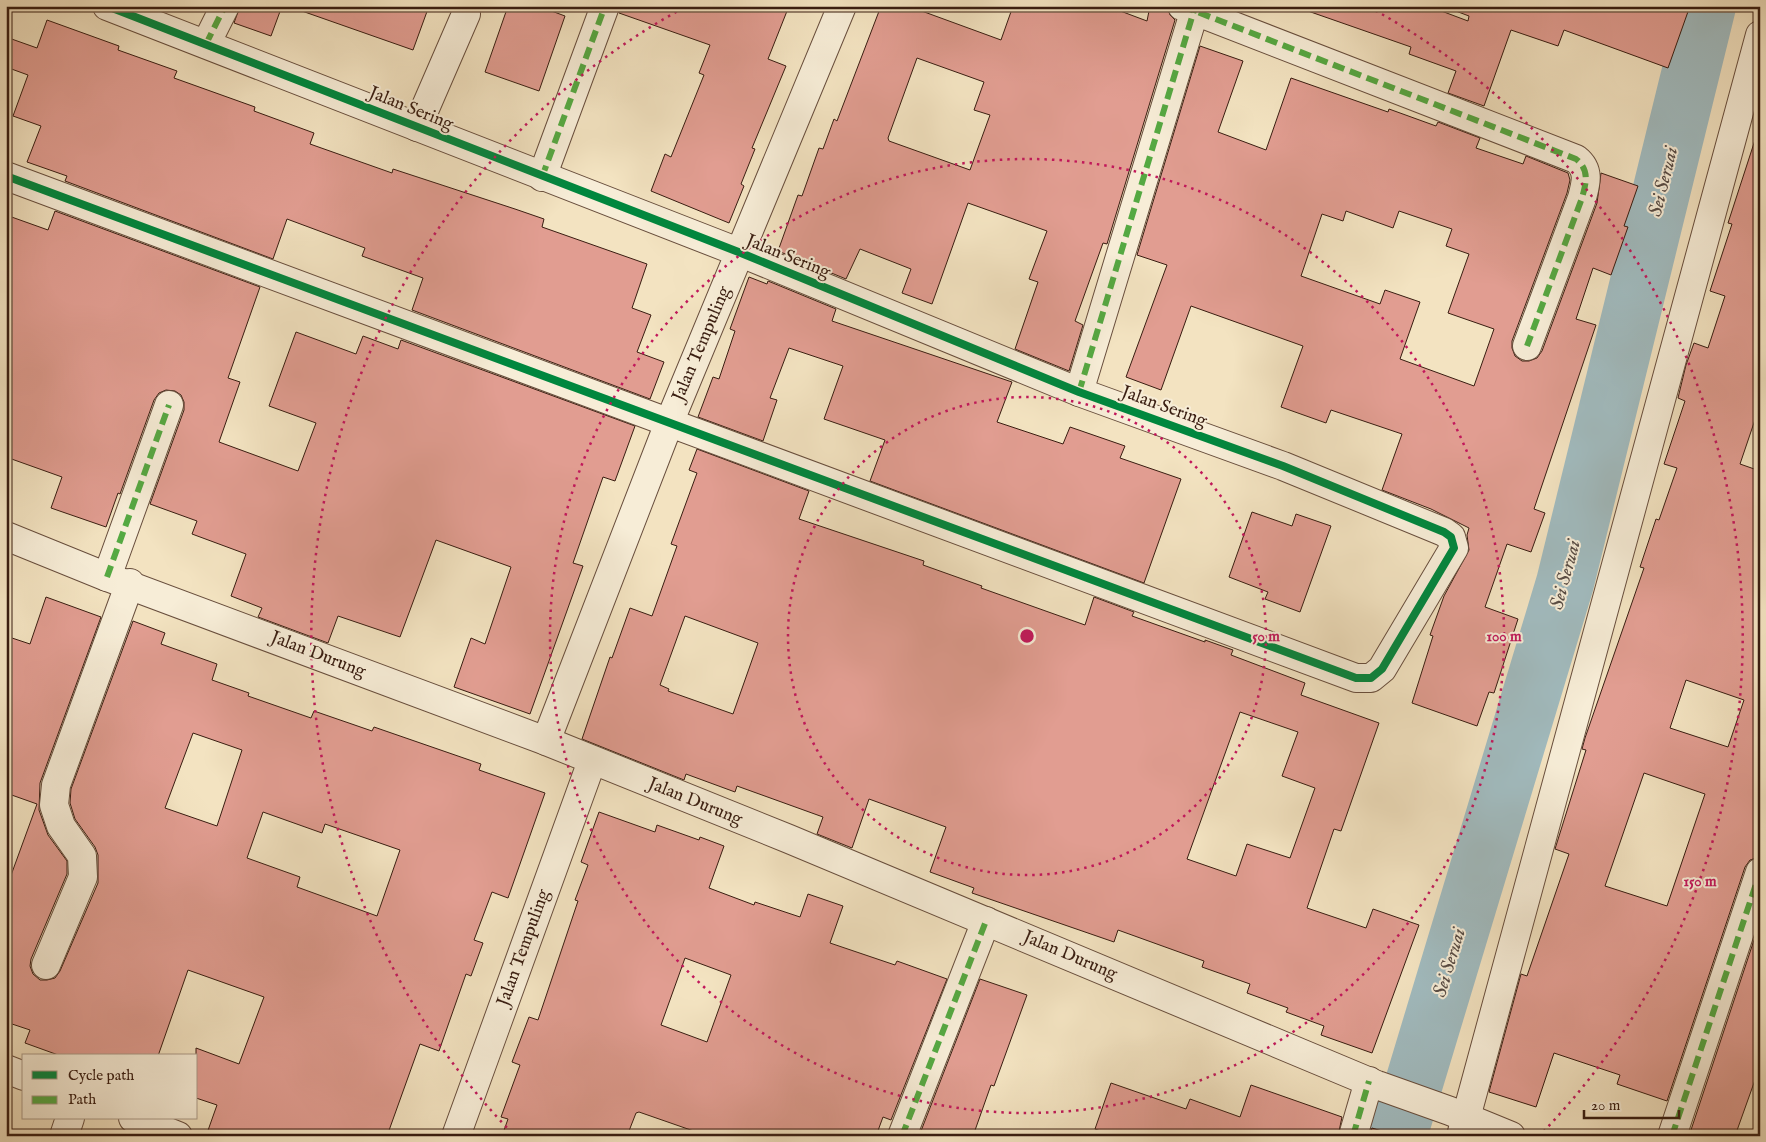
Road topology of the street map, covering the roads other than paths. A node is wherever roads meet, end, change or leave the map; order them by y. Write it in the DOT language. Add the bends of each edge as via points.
graph roads {
  1 [pos="107,6"];
  2 [pos="225,6"];
  3 [pos="604,6"];
  4 [pos="842,6"];
  5 [pos="1190,8"];
  6 [pos="466,14"];
  7 [pos="1760,35"];
  8 [pos="206,44"];
  9 [pos="417,128"];
  10 [pos="6,176"];
  11 [pos="542,178"];
  12 [pos="741,253"];
  13 [pos="1527,346"];
  14 [pos="1079,392"];
  15 [pos="169,405"];
  16 [pos="669,423"];
  17 [pos="6,536"];
  18 [pos="118,580"];
  19 [pos="546,741"];
  20 [pos="592,761"];
  21 [pos="1760,872"];
  22 [pos="986,921"];
  23 [pos="46,965"];
  24 [pos="6,1069"];
  25 [pos="22,1075"];
  26 [pos="1373,1083"];
  27 [pos="69,1120"];
  28 [pos="138,1120"];
  29 [pos="1459,1121"];
  30 [pos="64,1136"];
  31 [pos="178,1136"];
  32 [pos="456,1136"];
  33 [pos="902,1136"];
  34 [pos="1352,1136"];
  35 [pos="1511,1136"];
  36 [pos="1672,1136"];
  1 -- 8 [label="street, Jalan Sering"];
  2 -- 8 [label="street"];
  3 -- 11 [label="street"];
  4 -- 12 [label="street, Jalan Tempuling"];
  5 -- 13 [label="street" via="1582,163 1587,175 1582,198"];
  5 -- 14 [label="street"];
  6 -- 9 [label="street"];
  7 -- 29 [label="street"];
  8 -- 9 [label="street, Jalan Sering"];
  9 -- 11 [label="street, Jalan Sering"];
  10 -- 16 [label="street"];
  11 -- 12 [label="street, Jalan Sering"];
  12 -- 14 [label="street, Jalan Sering"];
  12 -- 16 [label="street, Jalan Tempuling"];
  14 -- 16 [label="street, Jalan Sering" via="1283,466 1444,532 1454,542 1449,560 1382,669 1371,678 1356,678"];
  15 -- 18 [label="street"];
  16 -- 19 [label="street, Jalan Tempuling"];
  17 -- 18 [label="street, Jalan Durung"];
  18 -- 19 [label="street, Jalan Durung"];
  18 -- 23 [label="street" via="56,785 54,805 61,826 82,856 83,877"];
  19 -- 20 [label="street, Jalan Durung"];
  20 -- 22 [label="street, Jalan Durung"];
  20 -- 32 [label="street, Jalan Tempuling"];
  21 -- 36 [label="street"];
  22 -- 26 [label="street, Jalan Durung"];
  22 -- 33 [label="street"];
  24 -- 25 [label="street"];
  26 -- 29 [label="street, Jalan Durung"];
  26 -- 34 [label="street"];
  27 -- 30 [label="street"];
  28 -- 31 [label="street"];
  29 -- 35 [label="street, Jalan Durung"];
}
